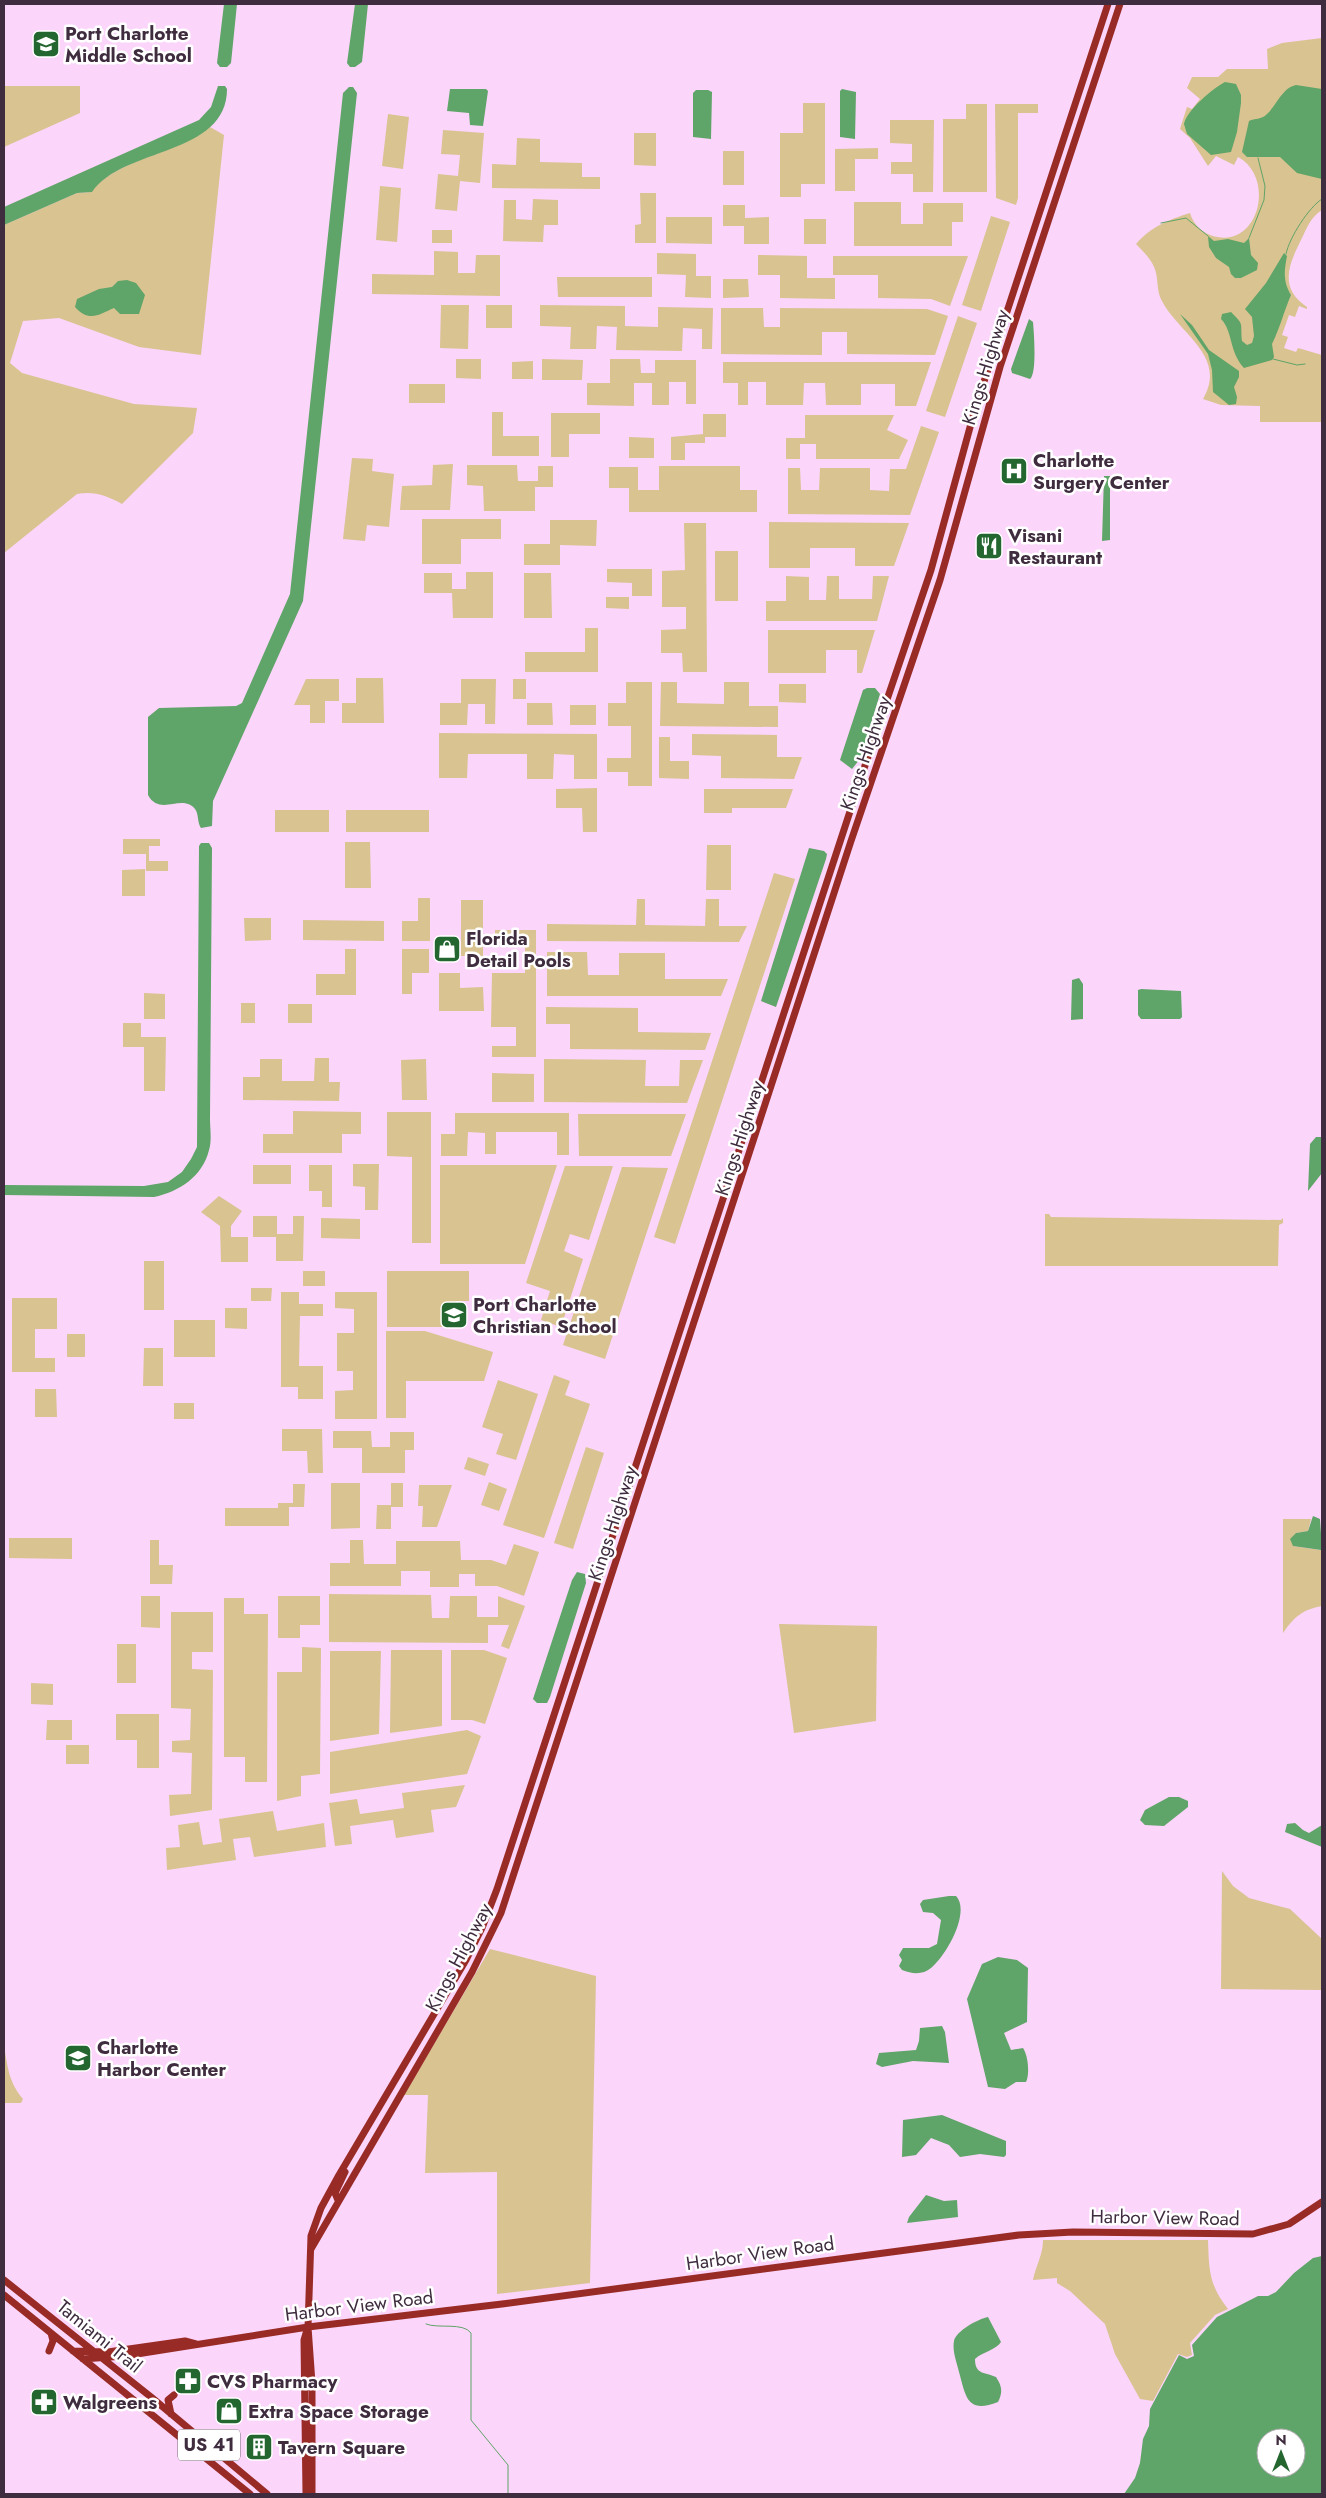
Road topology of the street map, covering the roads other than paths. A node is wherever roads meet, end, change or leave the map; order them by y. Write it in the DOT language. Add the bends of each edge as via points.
graph roads {
  1 [pos="1108,4"];
  2 [pos="1119,4"];
  3 [pos="371,2119"];
  4 [pos="381,2125"];
  5 [pos="347,2160"];
  6 [pos="327,2196"];
  7 [pos="338,2200"];
  8 [pos="1322,2202"];
  9 [pos="325,2223"];
  10 [pos="311,2249"];
  11 [pos="4,2280"];
  12 [pos="4,2295"];
  13 [pos="308,2327"];
  14 [pos="51,2333"];
  15 [pos="196,2344"];
  16 [pos="49,2350"];
  17 [pos="73,2351"];
  18 [pos="94,2352"];
  19 [pos="124,2356"];
  20 [pos="83,2359"];
  21 [pos="102,2359"];
  22 [pos="123,2376"];
  23 [pos="174,2395"];
  24 [pos="172,2414"];
  25 [pos="196,2449"];
  26 [pos="220,2454"];
  27 [pos="308,2459"];
  28 [pos="250,2494"];
  29 [pos="267,2494"];
  30 [pos="306,2494"];
  31 [pos="312,2494"];
  1 -- 3 [label="main road, Kings Highway" via="975,409 931,570 495,1896 466,1960"];
  2 -- 4 [label="main road, Kings Highway" via="1000,367 940,580 508,1894 480,1959"];
  3 -- 4 [label="main road"];
  3 -- 5 [label="main road, Kings Highway"];
  4 -- 7 [label="main road, Kings Highway"];
  5 -- 6 [label="main road, Kings Highway"];
  5 -- 7 [label="main road" via="347,2168 335,2193"];
  6 -- 9 [label="main road" via="329,2207"];
  6 -- 10 [label="main road, Kings Highway" via="310,2236"];
  7 -- 9 [label="main road, Kings Highway"];
  8 -- 13 [label="main road, Harbor View Road" via="1289,2224 1253,2234 1073,2232 1020,2235"];
  9 -- 10 [label="main road, Kings Highway"];
  10 -- 13 [label="main road, Kings Highway"];
  11 -- 18 [label="main road, Tamiami Trail / US 41"];
  12 -- 14 [label="main road, Tamiami Trail / US 41"];
  13 -- 15 [label="main road, Harbor View Road"];
  13 -- 27 [label="main road, Kings Highway" via="304,2340"];
  14 -- 16 [label="main road" via="53,2341"];
  14 -- 17 [label="main road, Tamiami Trail / US 41"];
  15 -- 18 [label="main road, Harbor View Road" via="184,2341"];
  15 -- 19 [label="main road, Harbor View Road"];
  17 -- 18 [label="main road, Harbor View Road"];
  17 -- 20 [label="main road, Tamiami Trail / US 41"];
  18 -- 21 [label="main road, Tamiami Trail / US 41"];
  19 -- 21 [label="main road, Harbor View Road"];
  19 -- 22 [label="main road" via="120,2363"];
  20 -- 21 [label="main road, Harbor View Road"];
  20 -- 25 [label="main road, Tamiami Trail / US 41"];
  21 -- 22 [label="main road, Tamiami Trail / US 41"];
  22 -- 24 [label="main road, Tamiami Trail / US 41"];
  23 -- 24 [label="main road" via="168,2400"];
  24 -- 26 [label="main road, Tamiami Trail / US 41"];
  25 -- 26 [label="main road"];
  25 -- 28 [label="main road, Tamiami Trail / US 41"];
  26 -- 29 [label="main road, Tamiami Trail / US 41"];
  27 -- 30 [label="main road, Kings Highway"];
  27 -- 31 [label="main road, Kings Highway"];
}
